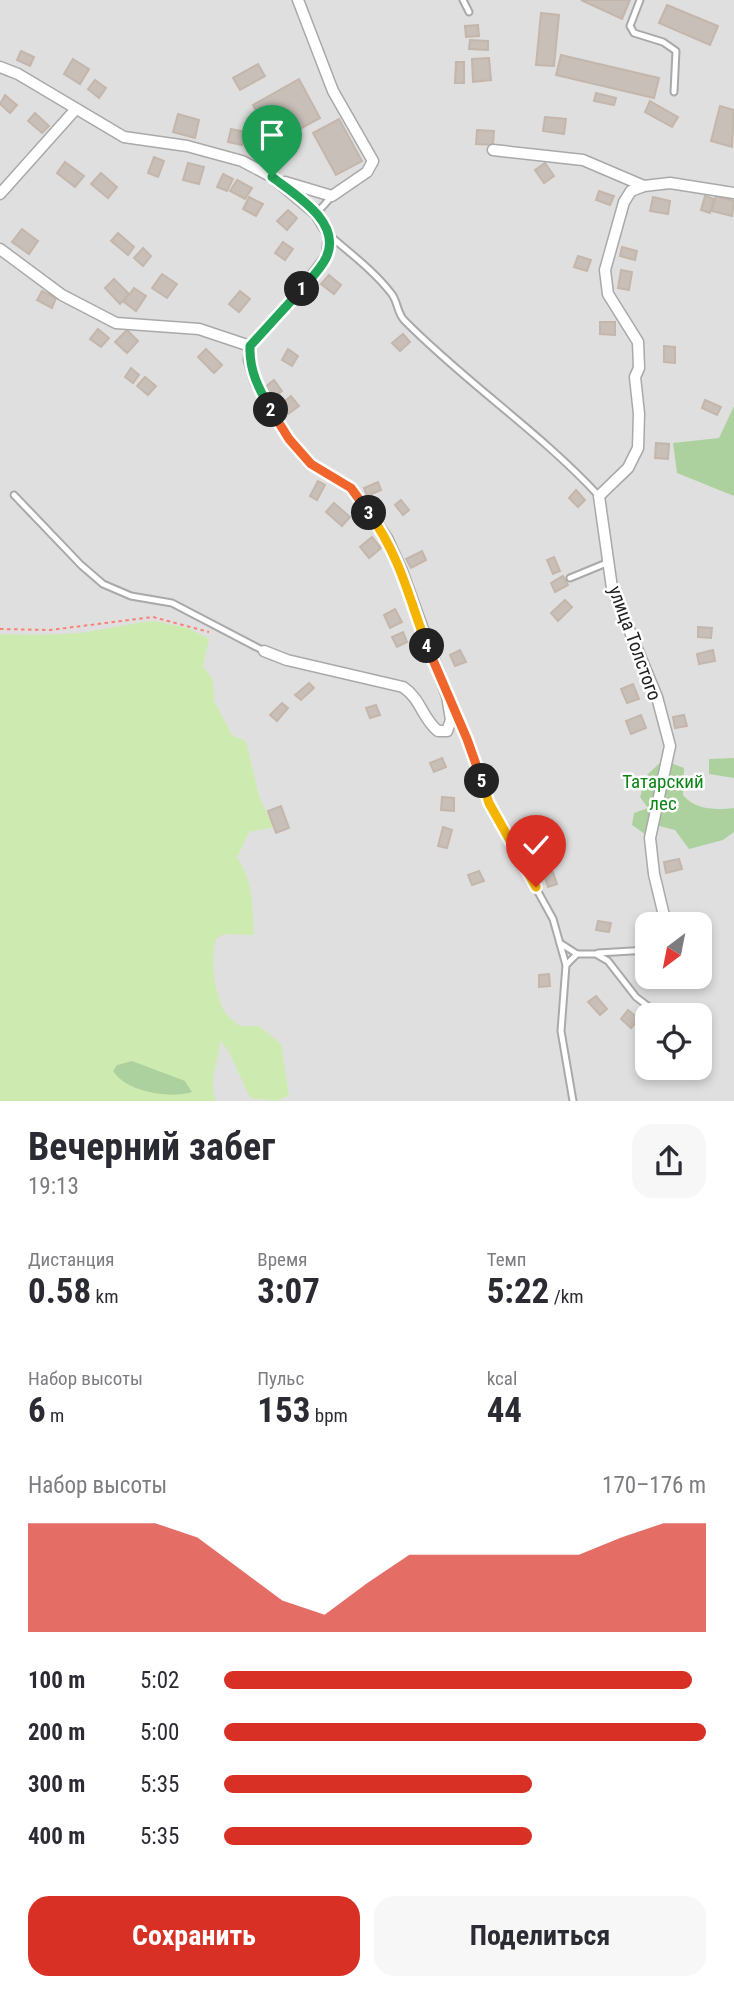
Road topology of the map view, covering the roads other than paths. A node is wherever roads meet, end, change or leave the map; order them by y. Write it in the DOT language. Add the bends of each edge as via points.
graph roads {
  1 [pos="298,0"];
  2 [pos="463,0"];
  3 [pos="640,0"];
  4 [pos="469,12"];
  5 [pos="0,67"];
  6 [pos="674,92"];
  7 [pos="75,110"];
  8 [pos="492,149"];
  9 [pos="272,177"];
  10 [pos="644,186"];
  11 [pos="0,194"];
  12 [pos="734,194"];
  13 [pos="332,196"];
  14 [pos="316,214"];
  15 [pos="329,235"];
  16 [pos="0,249"];
  17 [pos="250,346"];
  18 [pos="14,495"];
  19 [pos="599,496"];
  20 [pos="609,562"];
  21 [pos="570,578"];
  22 [pos="264,651"];
  23 [pos="447,696"];
  24 [pos="663,912"];
  25 [pos="560,943"];
  26 [pos="635,951"];
  27 [pos="577,954"];
  28 [pos="596,954"];
  29 [pos="566,965"];
  30 [pos="644,1003"];
  31 [pos="572,1101"];
  1 -- 13 [label="street" via="333,91 373,161 367,172"];
  2 -- 4 [label="lane"];
  3 -- 6 [label="lane" via="630,26 634,33 676,51"];
  5 -- 7 [label="street"];
  7 -- 9 [label="street" via="124,137 242,160"];
  7 -- 11 [label="street"];
  8 -- 10 [label="street" via="583,160"];
  9 -- 13 [label="street"];
  9 -- 14 [label="street"];
  10 -- 12 [label="street" via="670,183"];
  10 -- 19 [label="street" via="631,191 624,202 605,270 608,294 638,342 638,448 628,468"];
  13 -- 14 [label="lane"];
  14 -- 15 [label="street"];
  15 -- 17 [label="street" via="330,246 321,266"];
  15 -- 19 [label="lane" via="394,296 401,318 572,467"];
  16 -- 17 [label="street" via="62,295 116,323 200,329"];
  17 -- 23 [label="street" via="256,383 289,439 311,464 351,488 387,538"];
  18 -- 22 [label="lane" via="103,584 131,596 172,603"];
  19 -- 20 [label="street, улица Толстого"];
  20 -- 21 [label="lane"];
  20 -- 24 [label="street, улица Толстого" via="612,588 657,697 670,746 650,838"];
  22 -- 23 [label="street" via="403,687 421,703 432,726 443,732 451,720"];
  23 -- 25 [label="lane" via="489,803 553,919"];
  25 -- 27 [label="lane"];
  25 -- 29 [label="lane"];
  26 -- 28 [label="lane"];
  27 -- 28 [label="lane"];
  27 -- 29 [label="lane"];
  28 -- 30 [label="lane" via="608,961"];
  29 -- 31 [label="lane" via="561,1031"];
}
